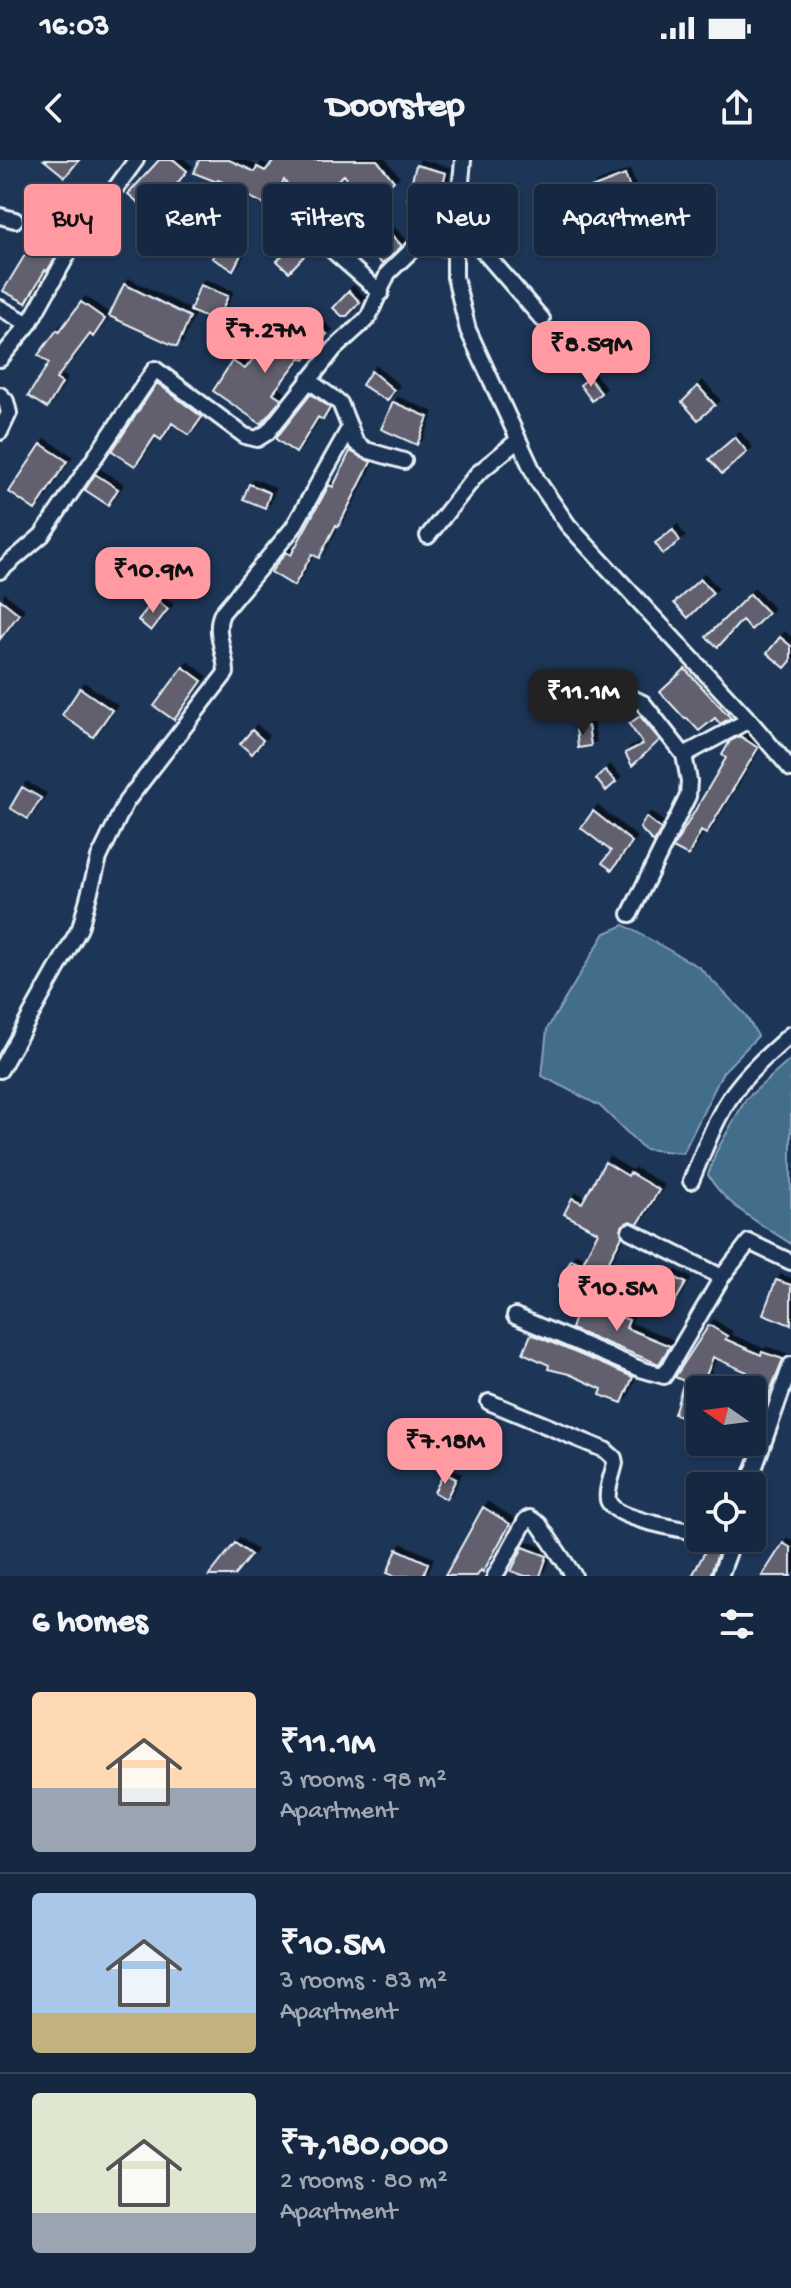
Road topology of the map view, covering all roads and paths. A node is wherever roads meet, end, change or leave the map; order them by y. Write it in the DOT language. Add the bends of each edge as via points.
graph roads {
  1 [pos="136,160"];
  2 [pos="463,160"];
  3 [pos="461,184"];
  4 [pos="408,254"];
  5 [pos="339,256"];
  6 [pos="455,256"];
  7 [pos="488,256"];
  8 [pos="381,293"];
  9 [pos="0,308"];
  10 [pos="542,319"];
  11 [pos="29,324"];
  12 [pos="0,359"];
  13 [pos="308,380"];
  14 [pos="0,395"];
  15 [pos="350,427"];
  16 [pos="0,432"];
  17 [pos="517,441"];
  18 [pos="404,461"];
  19 [pos="428,536"];
  20 [pos="0,571"];
  21 [pos="545,684"];
  22 [pos="749,720"];
  23 [pos="684,755"];
  24 [pos="791,769"];
  25 [pos="630,914"];
  26 [pos="791,1034"];
  27 [pos="0,1070"];
  28 [pos="691,1181"];
  29 [pos="630,1231"];
  30 [pos="791,1262"];
  31 [pos="722,1277"];
  32 [pos="515,1316"];
  33 [pos="791,1365"];
  34 [pos="489,1402"];
  35 [pos="753,1472"];
  36 [pos="686,1530"];
  37 [pos="726,1552"];
  38 [pos="495,1576"];
  39 [pos="574,1576"];
  40 [pos="720,1576"];
  1 -- 11 [label="street" via="68,254"];
  2 -- 3 [label="street"];
  4 -- 8 [label="street" via="388,273"];
  5 -- 8 [label="street"];
  6 -- 17 [label="street" via="468,330"];
  7 -- 10 [label="street"];
  8 -- 13 [label="street" via="368,318"];
  9 -- 11 [label="street"];
  11 -- 12 [label="street"];
  13 -- 15 [label="street" via="340,403"];
  13 -- 20 [label="street" via="268,432 255,439 155,369 42,535"];
  14 -- 16 [label="street" via="9,413"];
  15 -- 18 [label="street" via="356,443 366,450"];
  15 -- 27 [label="street" via="293,528 222,613 218,628 226,673 119,813 99,858 80,928"];
  17 -- 19 [label="street" via="477,474"];
  17 -- 22 [label="street" via="568,525"];
  21 -- 23 [label="street" via="618,691 643,703"];
  22 -- 23 [label="street"];
  22 -- 24 [label="street"];
  23 -- 25 [label="street" via="688,796"];
  26 -- 28 [label="street" via="733,1093"];
  29 -- 31 [label="street"];
  30 -- 31 [label="street" via="749,1242"];
  31 -- 32 [label="street" via="664,1376"];
  33 -- 35 [label="street"];
  34 -- 36 [label="street" via="605,1450 615,1463 607,1496 611,1506 622,1514"];
  37 -- 40 [label="street"];
  38 -- 39 [label="street" via="530,1518"];
}
